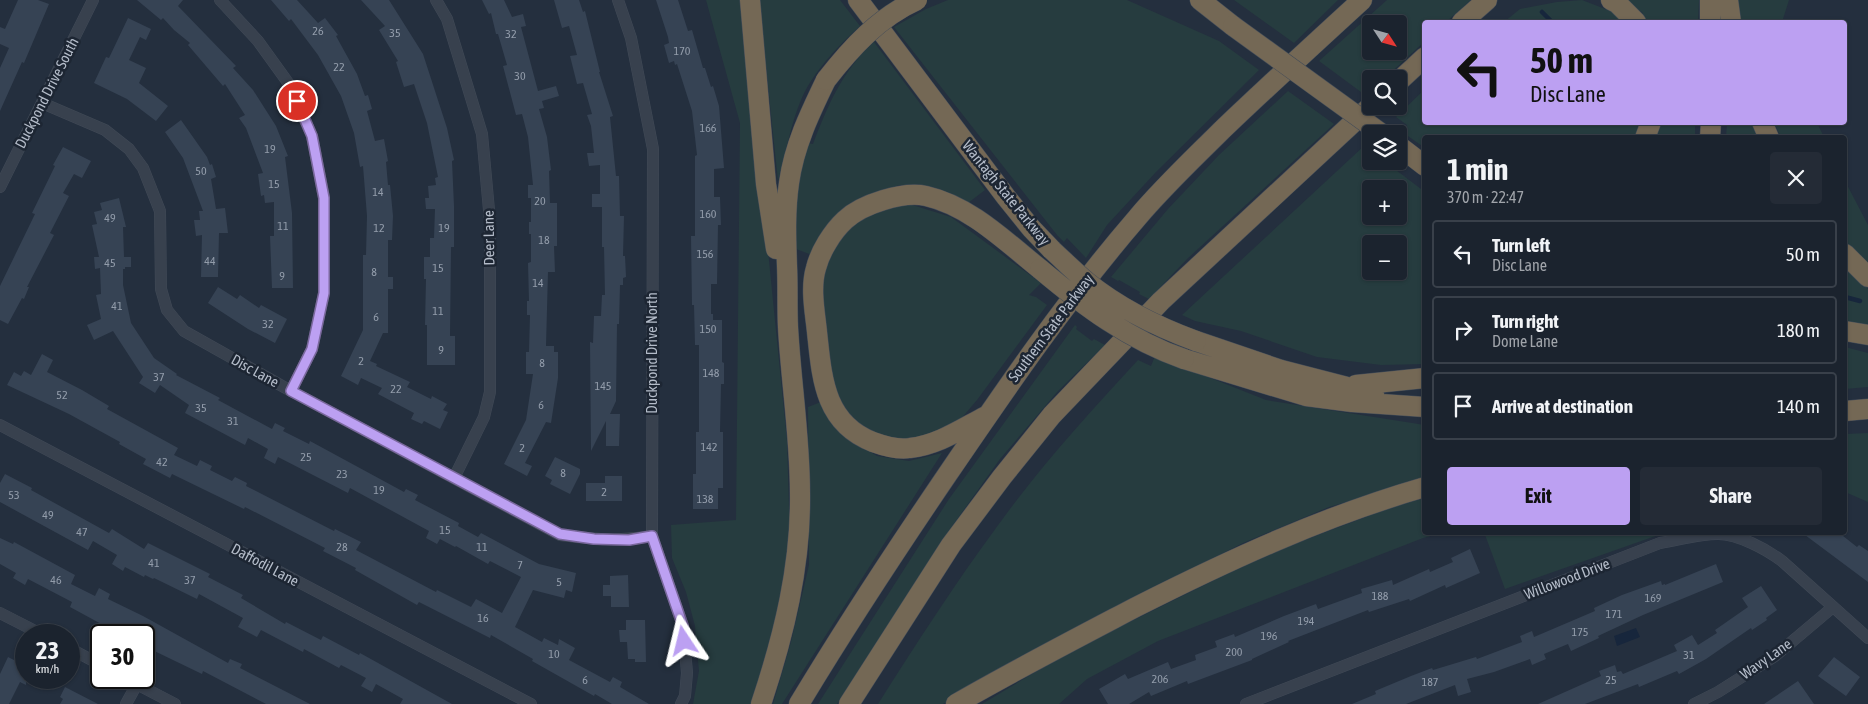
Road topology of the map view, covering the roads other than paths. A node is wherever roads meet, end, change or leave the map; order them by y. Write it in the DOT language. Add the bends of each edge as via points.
graph roads {
  1 [pos="93,0"];
  2 [pos="220,0"];
  3 [pos="436,0"];
  4 [pos="618,0"];
  5 [pos="750,0"];
  6 [pos="858,0"];
  7 [pos="917,0"];
  8 [pos="1199,0"];
  9 [pos="1362,0"];
  10 [pos="1488,0"];
  11 [pos="1611,0"];
  12 [pos="1710,0"];
  13 [pos="1728,0"];
  14 [pos="1464,20"];
  15 [pos="1634,20"];
  16 [pos="1710,20"];
  17 [pos="1731,20"];
  18 [pos="1422,60"];
  19 [pos="1407,74"];
  20 [pos="42,102"];
  21 [pos="1362,114"];
  22 [pos="1370,125"];
  23 [pos="1407,152"];
  24 [pos="1422,162"];
  25 [pos="0,187"];
  26 [pos="1847,256"];
  27 [pos="1868,277"];
  28 [pos="788,328"];
  29 [pos="1847,331"];
  30 [pos="1868,335"];
  31 [pos="1422,378"];
  32 [pos="1341,386"];
  33 [pos="291,391"];
  34 [pos="1422,406"];
  35 [pos="1422,407"];
  36 [pos="1868,409"];
  37 [pos="1847,410"];
  38 [pos="987,415"];
  39 [pos="0,425"];
  40 [pos="454,478"];
  41 [pos="1422,488"];
  42 [pos="1712,535"];
  43 [pos="1724,535"];
  44 [pos="652,536"];
  45 [pos="1833,607"];
  46 [pos="0,613"];
  47 [pos="22,624"];
  48 [pos="1868,638"];
  49 [pos="134,689"];
  50 [pos="146,689"];
  51 [pos="126,704"];
  52 [pos="175,704"];
  53 [pos="531,704"];
  54 [pos="682,704"];
  55 [pos="761,704"];
  56 [pos="799,704"];
  57 [pos="849,704"];
  58 [pos="956,704"];
  59 [pos="1246,704"];
  60 [pos="1694,704"];
  1 -- 20 [label="street, Duckpond Drive South"];
  2 -- 33 [label="street" via="258,41 290,84 312,136 324,198 324,293 312,349"];
  3 -- 40 [label="street, Deer Lane" via="447,19 482,134 490,221 490,392 484,417"];
  4 -- 44 [label="street, Duckpond Drive North" via="631,38 653,149"];
  5 -- 28 [label="highway" via="766,184"];
  6 -- 32 [label="highway, Wantagh State Parkway, bridge" via="1031,228 1088,283 1151,322 1196,341 1280,370"];
  7 -- 28 [label="highway, bridge" via="877,25 849,50 826,80 799,141 789,182 786,219"];
  8 -- 22 [label="highway, bridge"];
  9 -- 38 [label="highway, Southern State Parkway" via="1194,157 1137,217 1035,347"];
  10 -- 14 [label="highway"];
  11 -- 15 [label="highway"];
  12 -- 16 [label="highway"];
  13 -- 17 [label="highway"];
  18 -- 19 [label="highway"];
  20 -- 25 [label="street, Duckpond Drive South"];
  20 -- 33 [label="street, Disc Lane" via="105,130 129,149 143,168 160,211 161,289 166,310 184,331"];
  21 -- 57 [label="highway" via="1161,301 1052,415 951,545"];
  23 -- 24 [label="highway"];
  26 -- 27 [label="highway"];
  28 -- 55 [label="highway" via="798,442 799,539 794,581"];
  29 -- 30 [label="highway"];
  31 -- 32 [label="highway"];
  32 -- 34 [label="highway, Wantagh State Parkway"];
  33 -- 40 [label="street, Disc Lane"];
  35 -- 38 [label="highway, bridge" via="1306,396 1184,359 1141,340 1079,302 952,204 924,196 896,197 871,204 845,220 827,243 816,268 813,297 820,366 826,394 839,419 858,436 883,446 908,449 935,443"];
  36 -- 37 [label="highway"];
  38 -- 56 [label="highway, Southern State Parkway"];
  39 -- 53 [label="street, Daffodil Lane"];
  40 -- 44 [label="street, Disc Lane" via="560,534 629,540"];
  41 -- 58 [label="highway" via="1270,542 1078,637"];
  42 -- 59 [label="street, Willowood Drive" via="1660,543"];
  43 -- 45 [label="street, Willowood Drive" via="1767,550"];
  44 -- 54 [label="street, Duckpond Drive North" via="683,626 687,673"];
  45 -- 48 [label="street, Willowood Drive"];
  45 -- 60 [label="street, Wavy Lane" via="1775,656"];
  46 -- 47 [label="street"];
  49 -- 51 [label="street"];
  50 -- 52 [label="street"];
}
